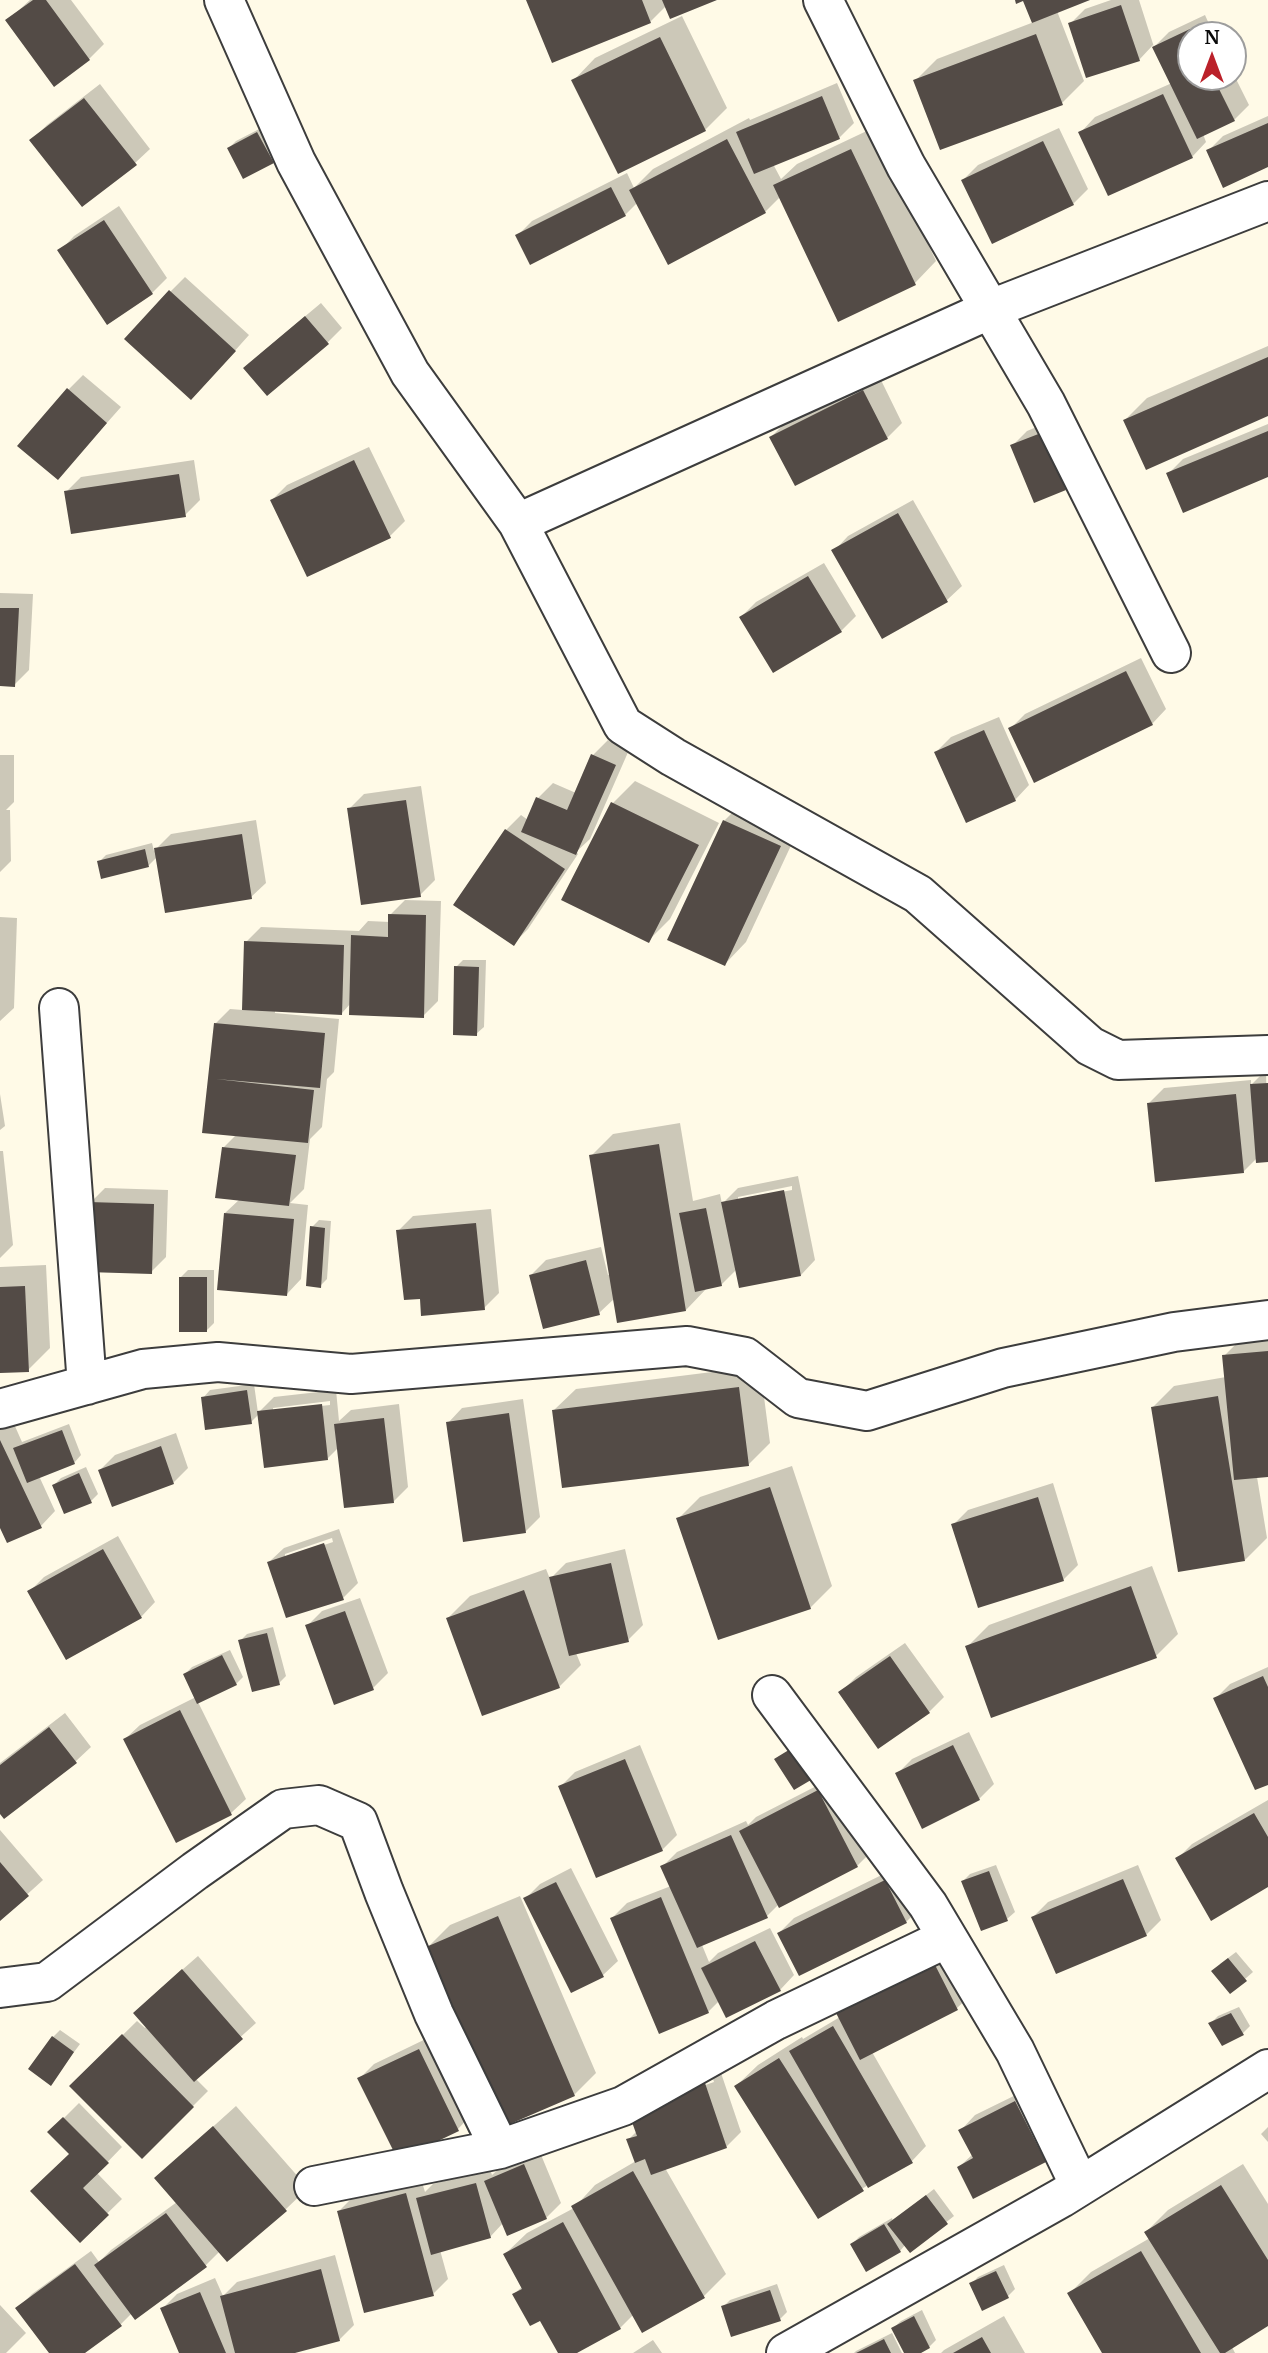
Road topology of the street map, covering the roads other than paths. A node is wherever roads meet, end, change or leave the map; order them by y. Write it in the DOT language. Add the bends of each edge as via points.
graph roads {
  1 [pos="224,0"];
  2 [pos="823,0"];
  3 [pos="1268,201"];
  4 [pos="991,309"];
  5 [pos="518,523"];
  6 [pos="1171,653"];
  7 [pos="60,1008"];
  8 [pos="1268,1055"];
  9 [pos="1268,1320"];
  10 [pos="87,1385"];
  11 [pos="0,1409"];
  12 [pos="772,1695"];
  13 [pos="947,1938"];
  14 [pos="0,1988"];
  15 [pos="1268,2069"];
  16 [pos="500,2149"];
  17 [pos="314,2186"];
  18 [pos="1080,2186"];
  19 [pos="786,2353"];
  1 -- 5 [label="street" via="296,162 410,373"];
  2 -- 4 [label="street" via="906,166"];
  3 -- 4 [label="street"];
  4 -- 5 [label="street"];
  4 -- 6 [label="street" via="1046,404"];
  5 -- 8 [label="street" via="623,726 918,894 1090,1046 1118,1060"];
  7 -- 10 [label="street"];
  9 -- 10 [label="street" via="1174,1332 1003,1368 867,1411 799,1398 745,1357 687,1346 351,1374 218,1362 143,1369"];
  10 -- 11 [label="street"];
  12 -- 13 [label="street" via="928,1905"];
  13 -- 16 [label="street" via="776,2020 623,2106"];
  13 -- 18 [label="street" via="1015,2050"];
  14 -- 16 [label="street" via="47,1982 283,1809 319,1805 358,1822 434,2014"];
  15 -- 18 [label="street"];
  16 -- 17 [label="street"];
  18 -- 19 [label="street"];
}
